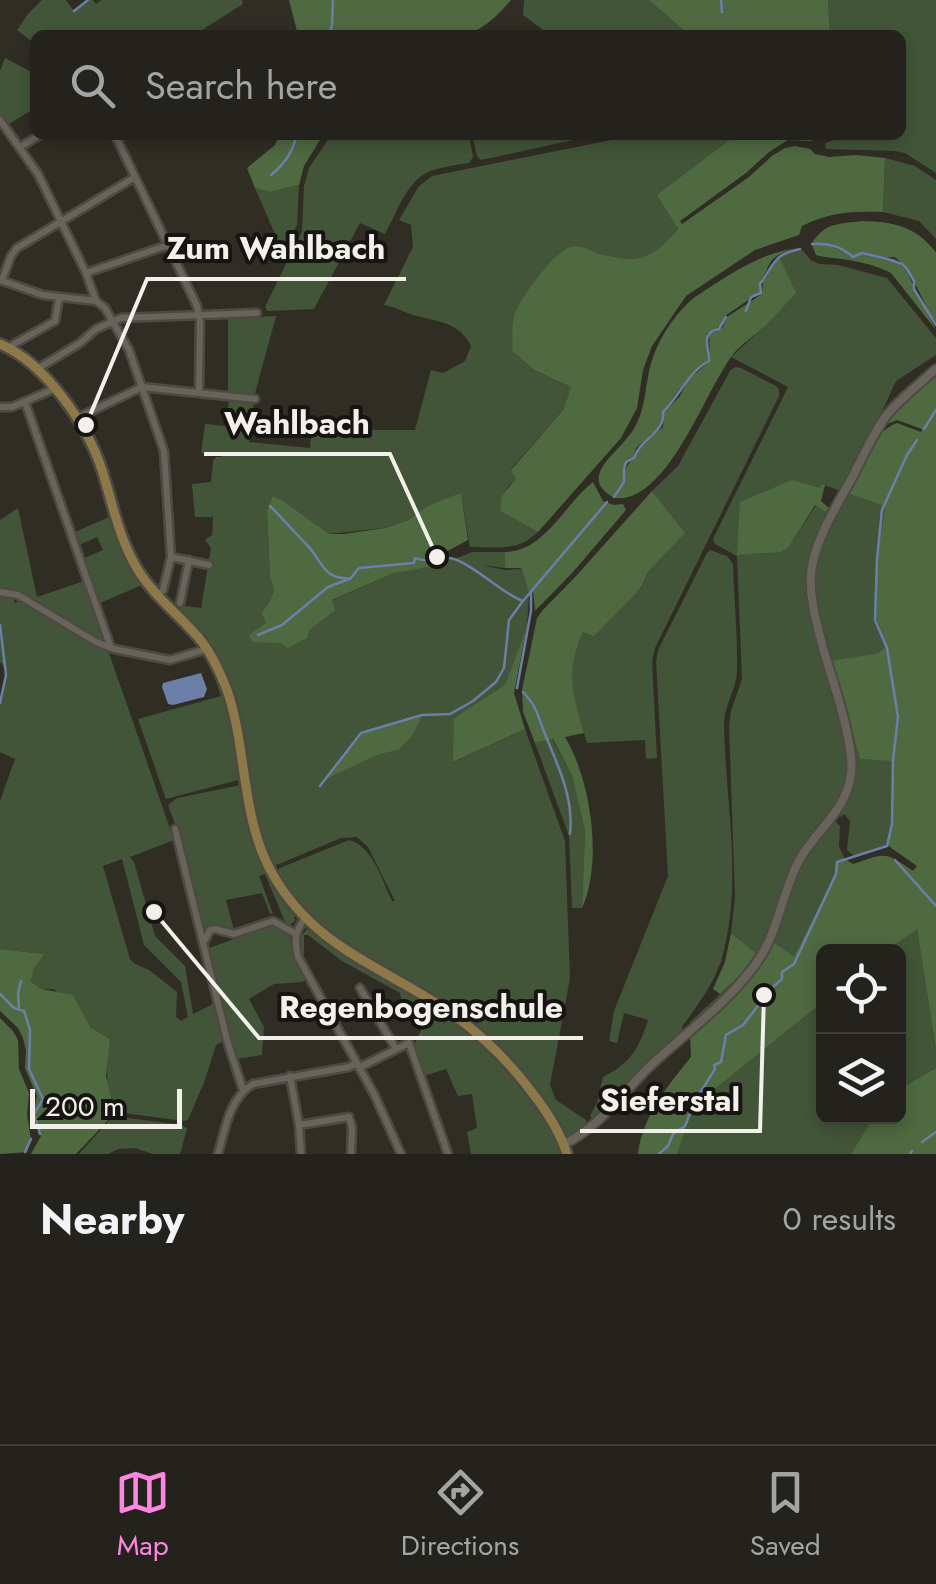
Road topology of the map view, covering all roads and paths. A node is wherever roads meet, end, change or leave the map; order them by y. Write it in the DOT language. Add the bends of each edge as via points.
graph roads {
  1 [pos="0,120"];
  2 [pos="32,140"];
  3 [pos="118,140"];
  4 [pos="20,147"];
  5 [pos="135,176"];
  6 [pos="61,221"];
  7 [pos="168,245"];
  8 [pos="86,274"];
  9 [pos="1,280"];
  10 [pos="59,298"];
  11 [pos="96,301"];
  12 [pos="258,313"];
  13 [pos="198,315"];
  14 [pos="112,321"];
  15 [pos="5,346"];
  16 [pos="37,369"];
  17 [pos="936,369"];
  18 [pos="142,387"];
  19 [pos="54,389"];
  20 [pos="199,392"];
  21 [pos="255,399"];
  22 [pos="24,402"];
  23 [pos="0,408"];
  24 [pos="76,418"];
  25 [pos="171,557"];
  26 [pos="189,560"];
  27 [pos="208,565"];
  28 [pos="0,592"];
  29 [pos="157,597"];
  30 [pos="180,603"];
  31 [pos="111,648"];
  32 [pos="206,649"];
  33 [pos="175,829"];
  34 [pos="305,918"];
  35 [pos="296,934"];
  36 [pos="204,944"];
  37 [pos="360,988"];
  38 [pos="396,1049"];
  39 [pos="359,1065"];
  40 [pos="290,1076"];
  41 [pos="243,1090"];
  42 [pos="299,1125"];
  43 [pos="565,1149"];
  44 [pos="218,1154"];
  45 [pos="301,1154"];
  46 [pos="350,1154"];
  47 [pos="401,1154"];
  48 [pos="448,1154"];
  1 -- 4 [label="street"];
  2 -- 4 [label="street"];
  3 -- 5 [label="street"];
  4 -- 6 [label="street"];
  5 -- 6 [label="street"];
  5 -- 7 [label="street"];
  6 -- 8 [label="street"];
  6 -- 9 [label="street" via="13,251"];
  7 -- 8 [label="street"];
  7 -- 13 [label="street"];
  8 -- 11 [label="street"];
  9 -- 10 [label="street"];
  10 -- 11 [label="street"];
  10 -- 15 [label="street" via="55,321"];
  11 -- 14 [label="street"];
  12 -- 13 [label="street"];
  13 -- 14 [label="street"];
  13 -- 20 [label="street"];
  14 -- 16 [label="street"];
  14 -- 18 [label="street"];
  15 -- 16 [label="main road"];
  16 -- 19 [label="main road"];
  17 -- 43 [label="street" via="875,434 820,539 812,569 816,619 850,748 851,776 842,801 804,852 775,927 738,986"];
  18 -- 20 [label="street"];
  18 -- 24 [label="street"];
  18 -- 25 [label="street" via="164,451"];
  19 -- 22 [label="street"];
  19 -- 24 [label="main road"];
  20 -- 21 [label="street"];
  22 -- 23 [label="street"];
  22 -- 31 [label="street"];
  24 -- 29 [label="main road" via="95,453 128,553"];
  25 -- 26 [label="street"];
  25 -- 29 [label="street"];
  26 -- 27 [label="street"];
  26 -- 30 [label="street"];
  28 -- 31 [label="street" via="18,595"];
  29 -- 32 [label="main road"];
  31 -- 32 [label="street" via="170,660"];
  32 -- 34 [label="main road" via="228,694 262,852"];
  33 -- 36 [label="street"];
  34 -- 35 [label="street"];
  34 -- 43 [label="main road" via="474,1030 523,1079"];
  35 -- 36 [label="street" via="273,921 234,934 210,930"];
  35 -- 39 [label="street" via="298,956"];
  36 -- 41 [label="street"];
  37 -- 38 [label="street"];
  38 -- 39 [label="street"];
  38 -- 48 [label="street" via="409,1043"];
  39 -- 40 [label="street"];
  39 -- 47 [label="street"];
  40 -- 41 [label="street"];
  40 -- 42 [label="street"];
  41 -- 44 [label="street"];
  42 -- 45 [label="street"];
  42 -- 46 [label="street" via="348,1117"];
}
